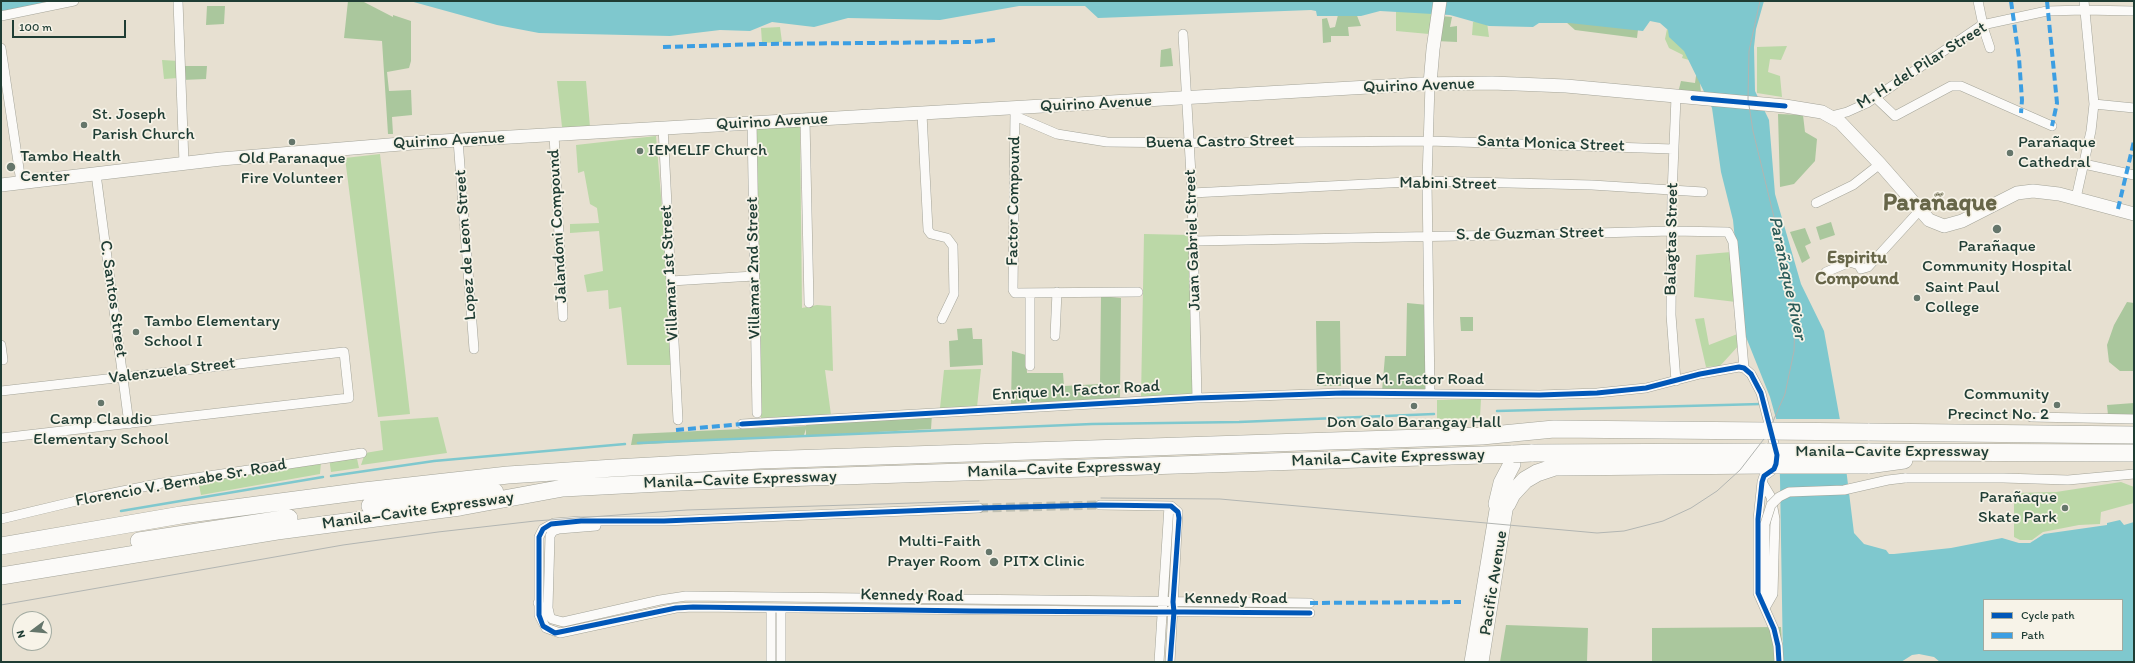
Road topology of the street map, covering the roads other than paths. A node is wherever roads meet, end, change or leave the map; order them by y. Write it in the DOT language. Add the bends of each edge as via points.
graph roads {
  1 [pos="74,1"];
  2 [pos="178,1"];
  3 [pos="1440,1"];
  4 [pos="1978,1"];
  5 [pos="2084,5"];
  6 [pos="2134,11"];
  7 [pos="1,16"];
  8 [pos="1982,25"];
  9 [pos="1183,34"];
  10 [pos="1,48"];
  11 [pos="1990,48"];
  12 [pos="1430,84"];
  13 [pos="1676,97"];
  14 [pos="1875,97"];
  15 [pos="1186,98"];
  16 [pos="2094,104"];
  17 [pos="2134,108"];
  18 [pos="1015,112"];
  19 [pos="922,114"];
  20 [pos="1831,116"];
  21 [pos="805,120"];
  22 [pos="752,122"];
  23 [pos="2052,126"];
  24 [pos="663,127"];
  25 [pos="554,134"];
  26 [pos="458,140"];
  27 [pos="1429,140"];
  28 [pos="1189,143"];
  29 [pos="1673,149"];
  30 [pos="184,163"];
  31 [pos="1880,164"];
  32 [pos="2084,164"];
  33 [pos="96,174"];
  34 [pos="2134,175"];
  35 [pos="1427,181"];
  36 [pos="21,182"];
  37 [pos="1,185"];
  38 [pos="1672,191"];
  39 [pos="1703,192"];
  40 [pos="1192,193"];
  41 [pos="2076,198"];
  42 [pos="1816,203"];
  43 [pos="1920,210"];
  44 [pos="2134,214"];
  45 [pos="1671,230"];
  46 [pos="1428,236"];
  47 [pos="1194,240"];
  48 [pos="1826,272"];
  49 [pos="754,276"];
  50 [pos="671,281"];
  51 [pos="1057,292"];
  52 [pos="1138,292"];
  53 [pos="1030,293"];
  54 [pos="809,303"];
  55 [pos="563,317"];
  56 [pos="942,319"];
  57 [pos="1055,336"];
  58 [pos="1,345"];
  59 [pos="474,349"];
  60 [pos="3,360"];
  61 [pos="1030,366"];
  62 [pos="1744,368"];
  63 [pos="124,377"];
  64 [pos="1676,381"];
  65 [pos="1,391"];
  66 [pos="1430,394"];
  67 [pos="1196,398"];
  68 [pos="757,413"];
  69 [pos="2031,418"];
  70 [pos="2134,419"];
  71 [pos="678,420"];
  72 [pos="129,424"];
  73 [pos="742,424"];
  74 [pos="1767,431"];
  75 [pos="2134,435"];
  76 [pos="1,438"];
  77 [pos="1533,448"];
  78 [pos="362,453"];
  79 [pos="2134,454"];
  80 [pos="1766,458"];
  81 [pos="1512,459"];
  82 [pos="2134,474"];
  83 [pos="1762,482"];
  84 [pos="563,488"];
  85 [pos="283,502"];
  86 [pos="1502,504"];
  87 [pos="1100,505"];
  88 [pos="1169,506"];
  89 [pos="979,508"];
  90 [pos="1,520"];
  91 [pos="647,521"];
  92 [pos="1,546"];
  93 [pos="46,554"];
  94 [pos="1,558"];
  95 [pos="1,567"];
  96 [pos="1,576"];
  97 [pos="972,599"];
  98 [pos="1061,600"];
  99 [pos="1163,602"];
  100 [pos="1173,602"];
  101 [pos="538,603"];
  102 [pos="1310,603"];
  103 [pos="771,608"];
  104 [pos="781,608"];
  105 [pos="1765,608"];
  106 [pos="971,611"];
  107 [pos="1061,611"];
  108 [pos="1163,612"];
  109 [pos="1174,612"];
  110 [pos="1310,613"];
  111 [pos="550,617"];
  112 [pos="771,662"];
  113 [pos="781,662"];
  114 [pos="1159,662"];
  115 [pos="1170,662"];
  116 [pos="1471,662"];
  117 [pos="1482,662"];
  118 [pos="1778,662"];
  1 -- 7 [label="street"];
  2 -- 30 [label="street"];
  3 -- 12 [label="main road"];
  4 -- 8 [label="street"];
  5 -- 6 [label="street, M. H. del Pilar Street"];
  5 -- 8 [label="street, M. H. del Pilar Street"];
  5 -- 16 [label="street"];
  8 -- 11 [label="street"];
  8 -- 14 [label="street, M. H. del Pilar Street"];
  9 -- 15 [label="street, Juan Gabriel Street"];
  10 -- 36 [label="street"];
  12 -- 13 [label="main road, Quirino Avenue" via="1533,84"];
  12 -- 15 [label="main road, Quirino Avenue"];
  12 -- 27 [label="street"];
  13 -- 20 [label="main road, Quirino Avenue" via="1785,106 1813,110"];
  13 -- 29 [label="street, Balagtas Street"];
  14 -- 20 [label="street, M. H. del Pilar Street" via="1847,112"];
  14 -- 23 [label="street" via="1895,116 1951,86 1961,86"];
  15 -- 18 [label="main road, Quirino Avenue"];
  15 -- 28 [label="street, Juan Gabriel Street"];
  16 -- 17 [label="street"];
  16 -- 32 [label="street"];
  18 -- 19 [label="main road, Quirino Avenue"];
  18 -- 28 [label="street, Buena Castro Street" via="1057,134 1107,142"];
  18 -- 53 [label="street, Factor Compound" via="1013,290 1015,293"];
  19 -- 21 [label="main road, Quirino Avenue"];
  19 -- 56 [label="street" via="928,230 931,234 946,238 953,246 954,294"];
  20 -- 31 [label="main road, Quirino Avenue" via="1840,122"];
  21 -- 22 [label="main road, Quirino Avenue"];
  21 -- 54 [label="street"];
  22 -- 24 [label="main road, Quirino Avenue"];
  22 -- 49 [label="street, Villamar 2nd Street"];
  24 -- 25 [label="main road, Quirino Avenue"];
  24 -- 50 [label="street, Villamar 1st Street"];
  25 -- 26 [label="main road, Quirino Avenue"];
  25 -- 55 [label="street, Jalandoni Compound"];
  26 -- 30 [label="main road, Quirino Avenue"];
  26 -- 59 [label="street, Lopez de Leon Street"];
  27 -- 28 [label="street, Buena Castro Street"];
  27 -- 29 [label="street, Santa Monica Street"];
  27 -- 35 [label="street"];
  28 -- 40 [label="street, Juan Gabriel Street"];
  29 -- 38 [label="street, Balagtas Street"];
  30 -- 33 [label="main road, Quirino Avenue"];
  31 -- 42 [label="street" via="1852,185"];
  31 -- 43 [label="main road, Quirino Avenue"];
  32 -- 34 [label="street"];
  32 -- 41 [label="street"];
  33 -- 36 [label="main road, Quirino Avenue"];
  33 -- 63 [label="street, C. Santos Street"];
  35 -- 38 [label="street, Mabini Street" via="1592,185"];
  35 -- 40 [label="street, Mabini Street"];
  35 -- 46 [label="street"];
  36 -- 37 [label="main road, Quirino Avenue"];
  38 -- 39 [label="street, Mabini Street"];
  38 -- 45 [label="street, Balagtas Street"];
  40 -- 47 [label="street, Juan Gabriel Street"];
  41 -- 43 [label="main road, Quirino Avenue" via="2033,191 2017,193 1962,221 1944,226 1929,220"];
  41 -- 44 [label="main road, Quirino Avenue"];
  43 -- 48 [label="street" via="1868,267 1861,269 1859,265 1850,262"];
  45 -- 46 [label="street, S. de Guzman Street"];
  45 -- 62 [label="street, S. de Guzman Street" via="1730,233"];
  45 -- 64 [label="street, Balagtas Street" via="1671,315"];
  46 -- 47 [label="street, S. de Guzman Street"];
  46 -- 66 [label="street"];
  47 -- 67 [label="street, Juan Gabriel Street"];
  49 -- 50 [label="street"];
  49 -- 68 [label="street, Villamar 2nd Street"];
  50 -- 71 [label="street, Villamar 1st Street"];
  51 -- 52 [label="street"];
  51 -- 53 [label="street"];
  51 -- 57 [label="street"];
  53 -- 61 [label="street"];
  58 -- 60 [label="street"];
  62 -- 64 [label="street, Enrique M. Factor Road" via="1700,374"];
  62 -- 83 [label="street" via="1751,374 1761,393 1777,455 1774,469 1764,476"];
  63 -- 65 [label="street, Valenzuela Street"];
  63 -- 72 [label="street, C. Santos Street"];
  63 -- 72 [label="street, Valenzuela Street" via="344,352 349,398"];
  64 -- 66 [label="street, Enrique M. Factor Road" via="1633,390 1597,393"];
  66 -- 67 [label="street, Enrique M. Factor Road" via="1343,393"];
  67 -- 73 [label="street, Enrique M. Factor Road"];
  69 -- 70 [label="street"];
  72 -- 76 [label="street"];
  74 -- 75 [label="highway, Manila–Cavite Expressway, bridge"];
  74 -- 77 [label="highway" via="1558,438"];
  74 -- 85 [label="highway, Manila–Cavite Expressway" via="1554,429 1482,436 716,462 508,475"];
  77 -- 80 [label="highway, Manila–Cavite Expressway"];
  77 -- 81 [label="highway, Manila–Cavite Expressway, bridge"];
  78 -- 90 [label="street, Florencio V. Bernabe Sr. Road" via="148,486"];
  79 -- 80 [label="highway, Manila–Cavite Expressway, bridge" via="1943,452 1868,458"];
  80 -- 86 [label="highway" via="1555,467 1537,472 1524,480"];
  81 -- 84 [label="highway, Manila–Cavite Expressway" via="727,479"];
  81 -- 86 [label="highway" via="1502,483"];
  82 -- 105 [label="street, bridge" via="2068,480 1905,478 1844,490 1789,492 1771,505 1766,524"];
  83 -- 105 [label="street" via="1758,519 1758,593"];
  83 -- 105 [label="street" via="1771,497 1776,519 1773,594"];
  84 -- 93 [label="highway" via="460,494 216,527"];
  84 -- 96 [label="highway, Manila–Cavite Expressway" via="460,507 254,534"];
  85 -- 92 [label="highway, Manila–Cavite Expressway" via="181,515"];
  85 -- 93 [label="highway"];
  86 -- 116 [label="main road, Pacific Avenue"];
  86 -- 117 [label="main road, Pacific Avenue"];
  87 -- 88 [label="street"];
  88 -- 99 [label="street"];
  88 -- 100 [label="street" via="1176,509 1179,514"];
  89 -- 91 [label="street"];
  91 -- 101 [label="street" via="581,521 554,523 546,527 539,540"];
  91 -- 111 [label="street" via="554,531 549,542"];
  93 -- 94 [label="highway"];
  93 -- 95 [label="highway"];
  97 -- 98 [label="street, Kennedy Road"];
  97 -- 106 [label="street"];
  97 -- 111 [label="street, Kennedy Road" via="686,596 567,622"];
  98 -- 99 [label="street, Kennedy Road"];
  98 -- 107 [label="street"];
  99 -- 100 [label="street, Kennedy Road"];
  99 -- 108 [label="street"];
  100 -- 102 [label="street, Kennedy Road"];
  100 -- 109 [label="street"];
  101 -- 103 [label="street, Kennedy Road" via="543,626 552,632 560,633 680,608"];
  101 -- 111 [label="street"];
  103 -- 104 [label="street, Kennedy Road"];
  103 -- 112 [label="street"];
  104 -- 106 [label="street, Kennedy Road"];
  104 -- 113 [label="street"];
  105 -- 118 [label="street" via="1776,637"];
  106 -- 107 [label="street, Kennedy Road"];
  107 -- 108 [label="street, Kennedy Road"];
  108 -- 109 [label="street, Kennedy Road"];
  108 -- 114 [label="street"];
  109 -- 110 [label="street, Kennedy Road"];
  109 -- 115 [label="street"];
}
